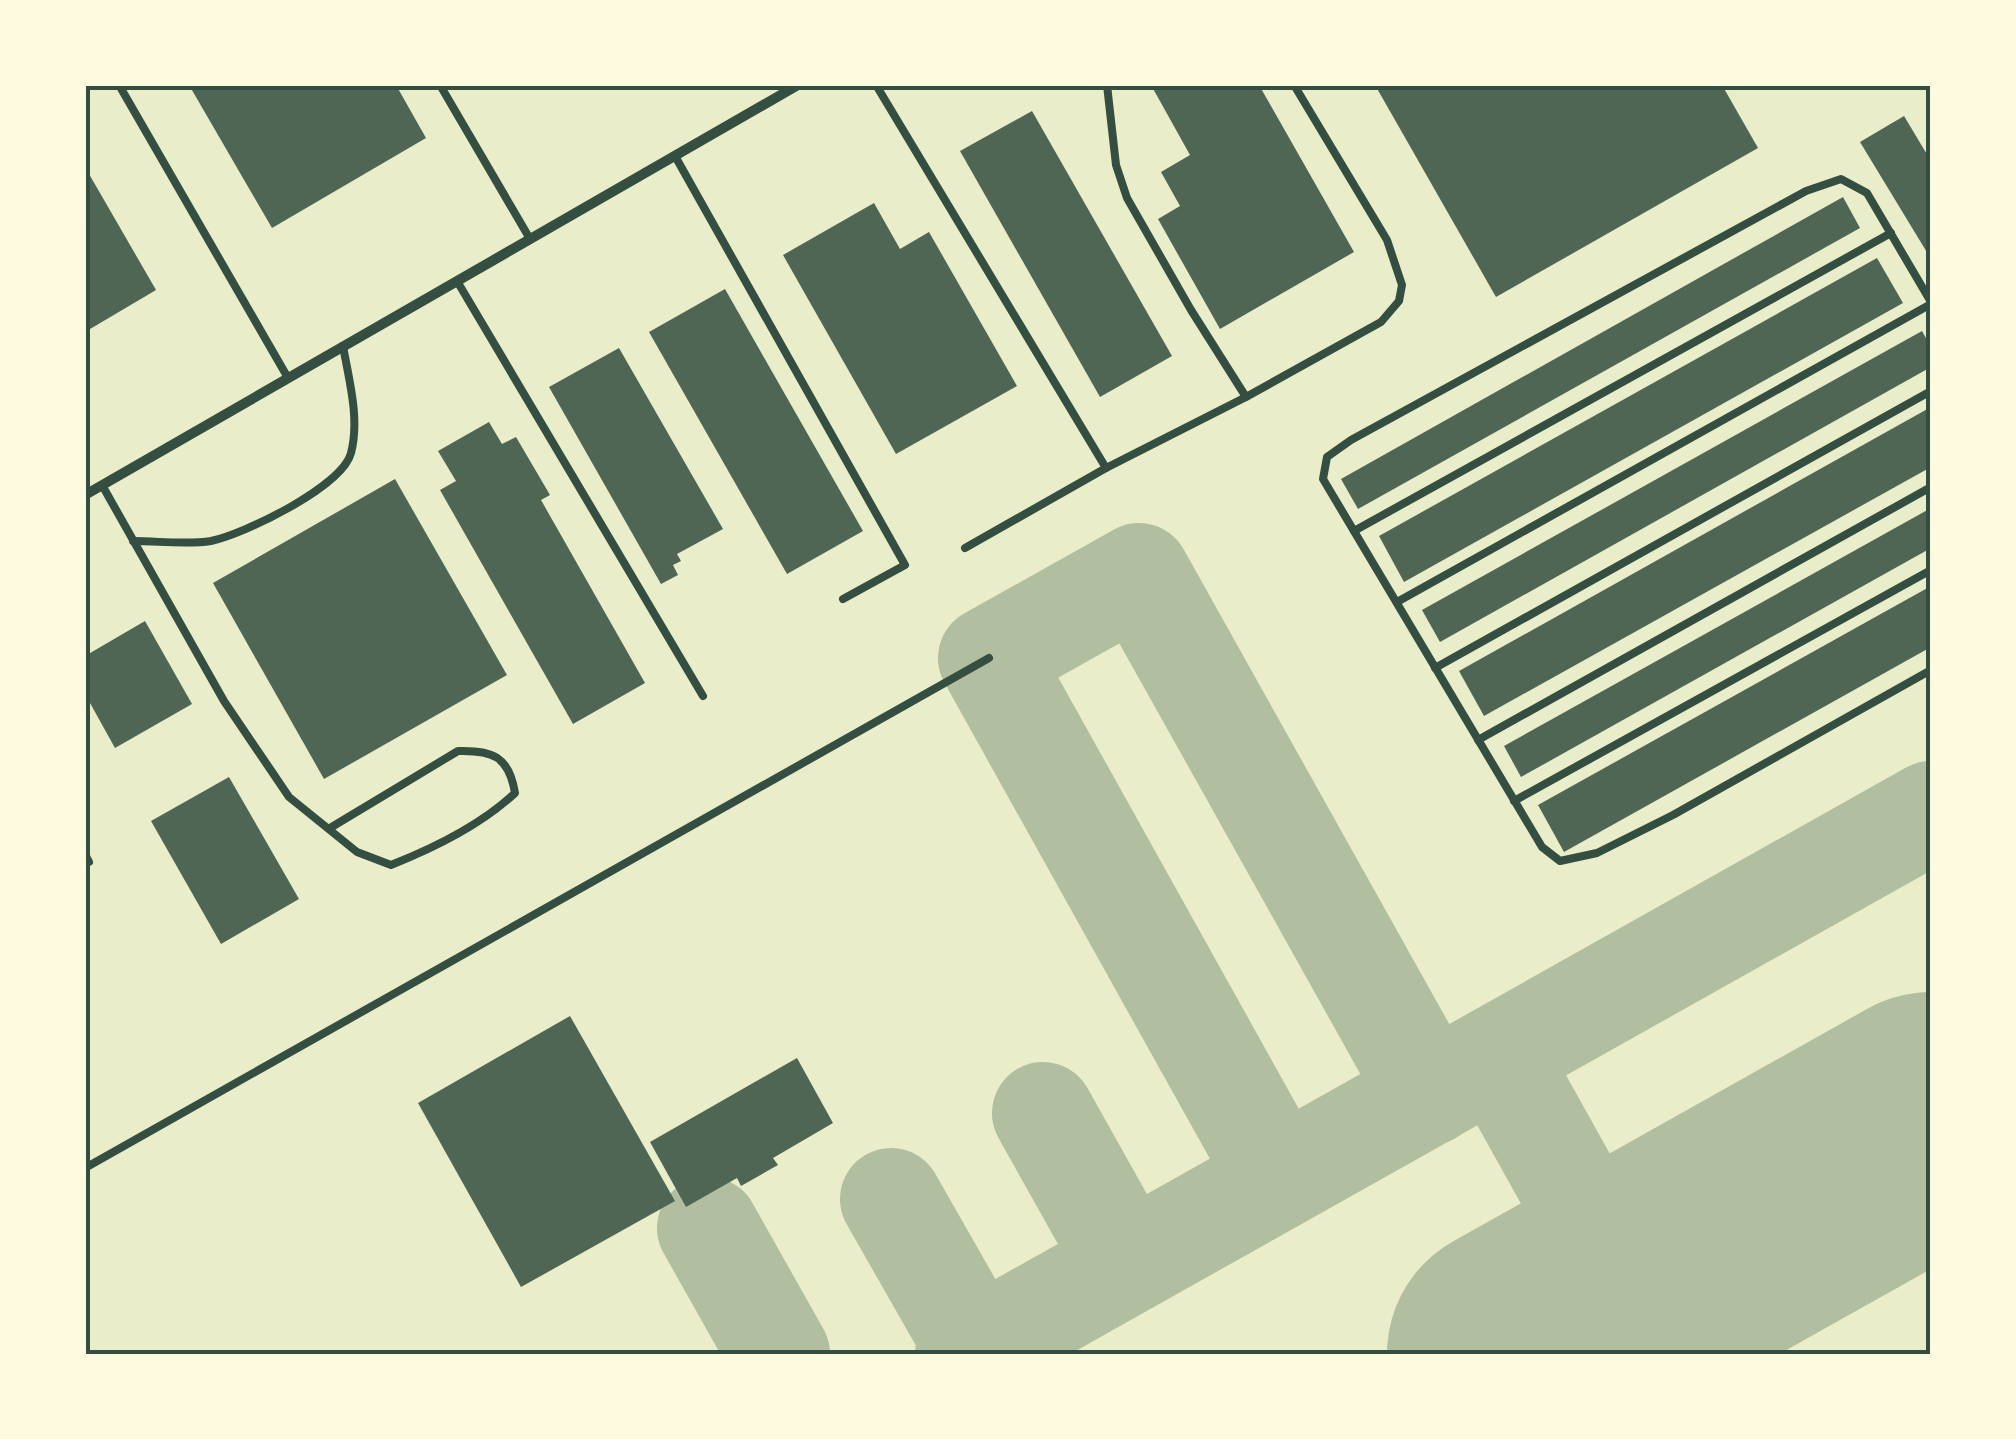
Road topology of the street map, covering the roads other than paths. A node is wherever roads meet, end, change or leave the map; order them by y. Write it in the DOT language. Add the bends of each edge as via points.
graph roads {
  1 [pos="119,85"];
  2 [pos="440,85"];
  3 [pos="798,85"];
  4 [pos="876,85"];
  5 [pos="1107,85"];
  6 [pos="1294,85"];
  7 [pos="675,156"];
  8 [pos="1891,233"];
  9 [pos="530,239"];
  10 [pos="457,281"];
  11 [pos="1931,303"];
  12 [pos="343,346"];
  13 [pos="288,378"];
  14 [pos="1931,391"];
  15 [pos="1246,397"];
  16 [pos="1106,468"];
  17 [pos="102,485"];
  18 [pos="1931,487"];
  19 [pos="85,495"];
  20 [pos="1354,531"];
  21 [pos="134,541"];
  22 [pos="965,548"];
  23 [pos="1931,570"];
  24 [pos="843,599"];
  25 [pos="1396,602"];
  26 [pos="989,658"];
  27 [pos="1435,668"];
  28 [pos="1931,670"];
  29 [pos="703,696"];
  30 [pos="1478,740"];
  31 [pos="1514,801"];
  32 [pos="330,828"];
  33 [pos="85,1168"];
  1 -- 13 [label="lane"];
  2 -- 9 [label="lane"];
  3 -- 7 [label="street"];
  4 -- 16 [label="lane"];
  5 -- 15 [label="lane" via="1116,165 1127,198"];
  6 -- 15 [label="lane" via="1387,240 1402,285 1399,301 1381,322"];
  7 -- 9 [label="street"];
  7 -- 24 [label="lane" via="906,565"];
  8 -- 11 [label="lane"];
  8 -- 20 [label="lane"];
  8 -- 20 [label="lane" via="1867,193 1841,179 1806,191 1351,440 1327,458 1323,478"];
  9 -- 10 [label="street"];
  10 -- 12 [label="street"];
  10 -- 29 [label="lane"];
  11 -- 25 [label="lane"];
  12 -- 13 [label="street"];
  12 -- 21 [label="lane" via="355,436 339,473 252,526 209,541"];
  13 -- 17 [label="street"];
  14 -- 27 [label="lane"];
  15 -- 16 [label="lane"];
  16 -- 22 [label="lane"];
  17 -- 19 [label="street"];
  17 -- 21 [label="lane"];
  18 -- 30 [label="lane"];
  20 -- 25 [label="lane"];
  21 -- 32 [label="lane" via="256,752 289,797"];
  23 -- 31 [label="lane"];
  25 -- 27 [label="lane"];
  26 -- 33 [label="lane"];
  27 -- 30 [label="lane"];
  28 -- 31 [label="lane" via="1597,853 1560,861 1542,847"];
  30 -- 31 [label="lane"];
  32 -- 32 [label="lane" via="357,852 391,865 497,810 514,792 512,773 482,750 458,752"];
}
